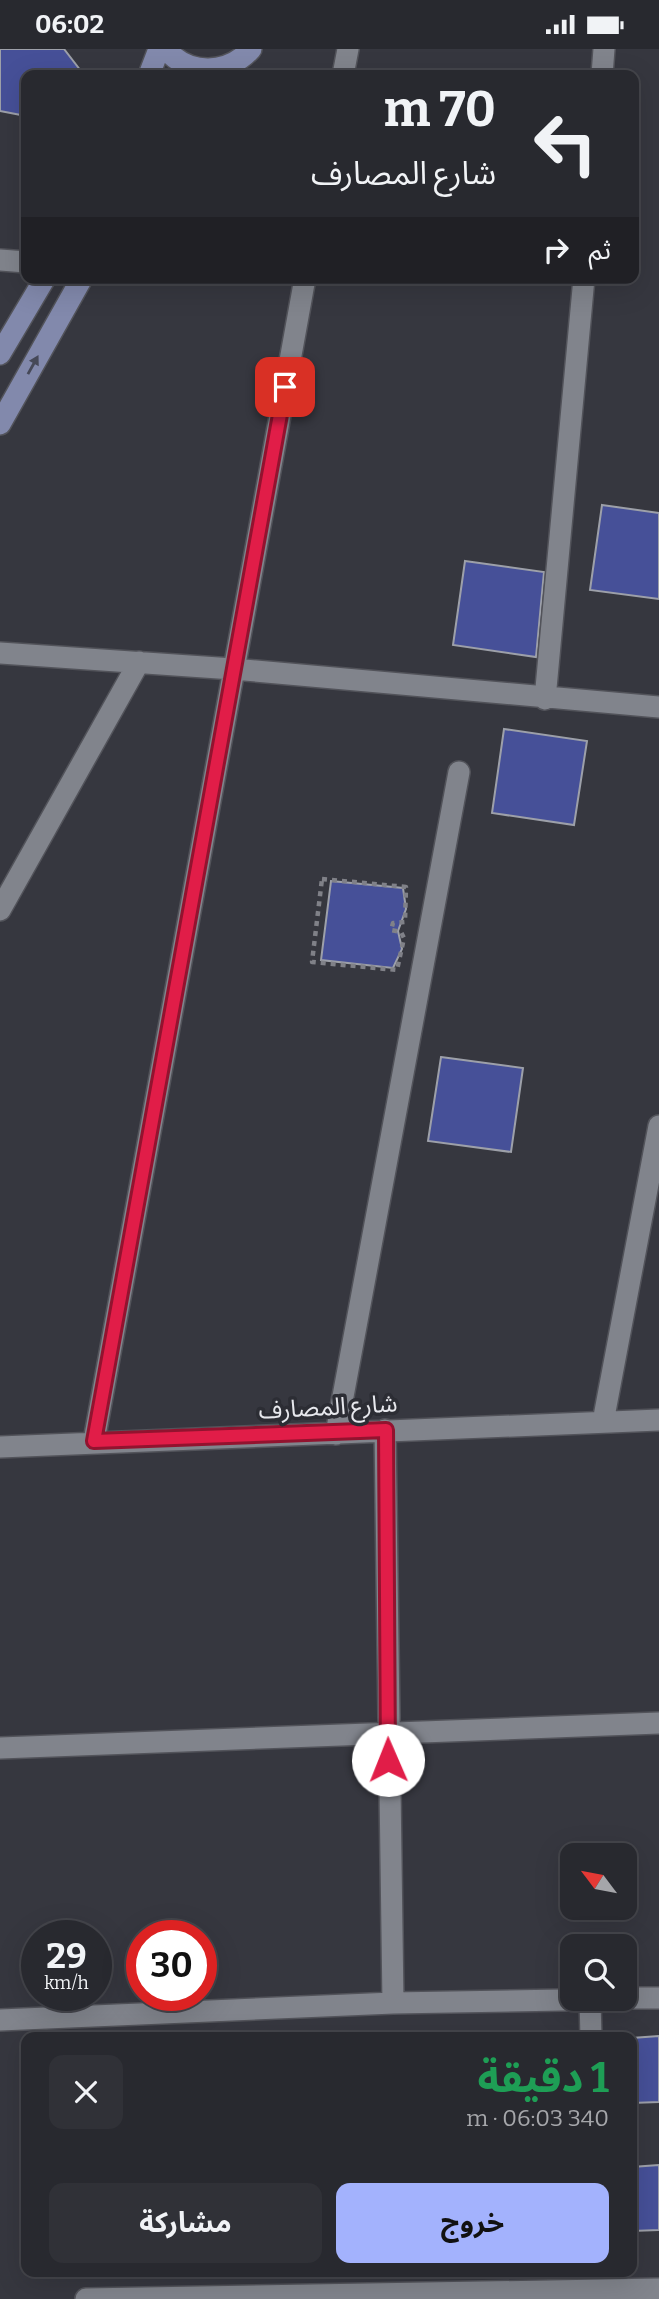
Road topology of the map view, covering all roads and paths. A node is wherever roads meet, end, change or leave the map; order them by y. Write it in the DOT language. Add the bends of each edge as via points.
graph roads {
  1 [pos="159,49"];
  2 [pos="166,49"];
  3 [pos="251,49"];
  4 [pos="348,49"];
  5 [pos="604,49"];
  6 [pos="151,70"];
  7 [pos="197,70"];
  8 [pos="215,70"];
  9 [pos="345,70"];
  10 [pos="602,70"];
  11 [pos="0,260"];
  12 [pos="21,262"];
  13 [pos="41,284"];
  14 [pos="79,284"];
  15 [pos="304,284"];
  16 [pos="583,284"];
  17 [pos="0,354"];
  18 [pos="0,424"];
  19 [pos="0,653"];
  20 [pos="139,662"];
  21 [pos="233,669"];
  22 [pos="545,699"];
  23 [pos="659,707"];
  24 [pos="459,772"];
  25 [pos="0,910"];
  26 [pos="397,970"];
  27 [pos="659,1126"];
  28 [pos="659,1420"];
  29 [pos="603,1422"];
  30 [pos="386,1430"];
  31 [pos="336,1434"];
  32 [pos="94,1441"];
  33 [pos="0,1447"];
  34 [pos="659,1723"];
  35 [pos="388,1733"];
  36 [pos="0,1748"];
  37 [pos="637,1998"];
  38 [pos="659,1998"];
  39 [pos="560,2000"];
  40 [pos="393,2003"];
  41 [pos="590,2011"];
  42 [pos="0,2020"];
  43 [pos="591,2032"];
  44 [pos="595,2287"];
  45 [pos="659,2289"];
  46 [pos="86,2299"];
  1 -- 6 [label="street"];
  2 -- 7 [label="street"];
  3 -- 8 [label="street"];
  4 -- 9 [label="street"];
  5 -- 10 [label="street"];
  11 -- 12 [label="street"];
  13 -- 17 [label="street"];
  18 -- 14 [label="street, one-way"];
  15 -- 21 [label="street"];
  16 -- 22 [label="street"];
  19 -- 20 [label="street"];
  20 -- 21 [label="street"];
  20 -- 25 [label="street"];
  21 -- 22 [label="street"];
  21 -- 32 [label="street"];
  22 -- 23 [label="street"];
  24 -- 31 [label="street"];
  26 -- 26 [label="path" via="312,962 322,879 406,887 405,922 393,923 391,930 401,932 404,939"];
  27 -- 29 [label="street"];
  28 -- 29 [label="street, شارع المصارف"];
  29 -- 30 [label="street, شارع المصارف"];
  30 -- 31 [label="street, شارع المصارف"];
  30 -- 35 [label="street"];
  31 -- 32 [label="street, شارع المصارف"];
  32 -- 33 [label="street, شارع المصارف"];
  34 -- 35 [label="street"];
  35 -- 36 [label="street"];
  35 -- 40 [label="street"];
  37 -- 38 [label="street"];
  39 -- 40 [label="street"];
  40 -- 42 [label="street"];
  41 -- 43 [label="street"];
  44 -- 45 [label="street"];
  44 -- 46 [label="street"];
}
